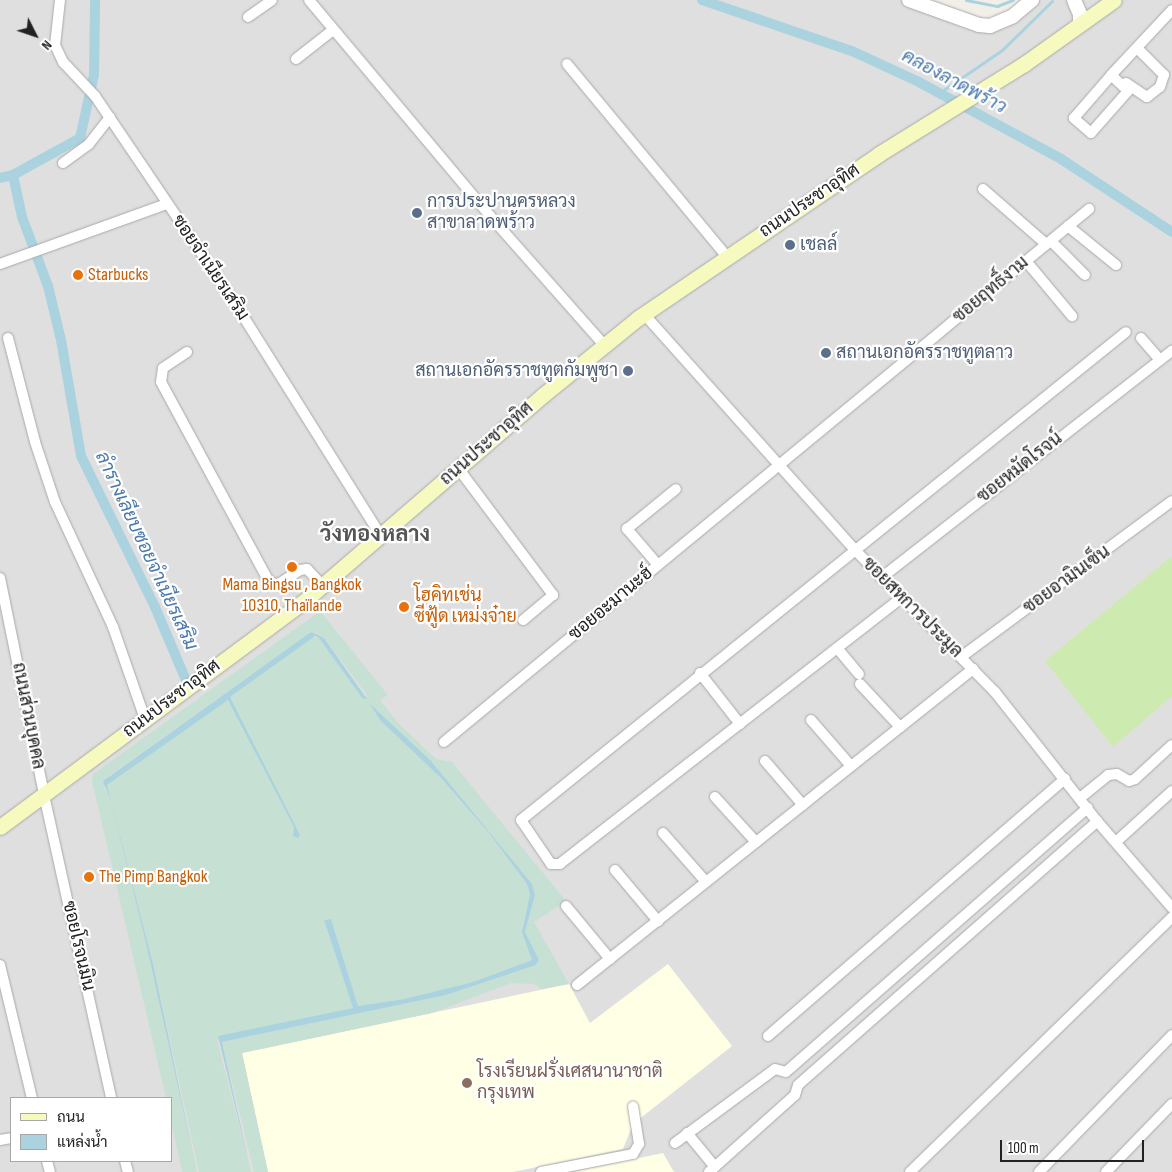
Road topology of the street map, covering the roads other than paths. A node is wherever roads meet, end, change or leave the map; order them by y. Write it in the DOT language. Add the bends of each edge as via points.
graph roads {
  1 [pos="60,0"];
  2 [pos="272,0"];
  3 [pos="309,0"];
  4 [pos="909,0"];
  5 [pos="1032,0"];
  6 [pos="1074,0"];
  7 [pos="1101,0"];
  8 [pos="1114,0"];
  9 [pos="1172,10"];
  10 [pos="1093,16"];
  11 [pos="248,17"];
  12 [pos="1080,25"];
  13 [pos="333,30"];
  14 [pos="1137,48"];
  15 [pos="296,59"];
  16 [pos="567,64"];
  17 [pos="1113,74"];
  18 [pos="110,117"];
  19 [pos="63,163"];
  20 [pos="983,189"];
  21 [pos="167,204"];
  22 [pos="1089,209"];
  23 [pos="1068,226"];
  24 [pos="1048,242"];
  25 [pos="727,257"];
  26 [pos="1026,261"];
  27 [pos="0,264"];
  28 [pos="1116,265"];
  29 [pos="1085,275"];
  30 [pos="644,314"];
  31 [pos="1072,316"];
  32 [pos="1126,332"];
  33 [pos="8,338"];
  34 [pos="1141,338"];
  35 [pos="604,345"];
  36 [pos="1172,351"];
  37 [pos="187,352"];
  38 [pos="1160,360"];
  39 [pos="777,466"];
  40 [pos="458,468"];
  41 [pos="676,489"];
  42 [pos="1172,501"];
  43 [pos="381,536"];
  44 [pos="854,549"];
  45 [pos="658,565"];
  46 [pos="0,578"];
  47 [pos="881,578"];
  48 [pos="323,586"];
  49 [pos="900,598"];
  50 [pos="523,620"];
  51 [pos="837,648"];
  52 [pos="962,657"];
  53 [pos="973,669"];
  54 [pos="700,673"];
  55 [pos="145,719"];
  56 [pos="811,720"];
  57 [pos="740,724"];
  58 [pos="900,728"];
  59 [pos="444,742"];
  60 [pos="1172,745"];
  61 [pos="766,761"];
  62 [pos="851,766"];
  63 [pos="1065,778"];
  64 [pos="1172,791"];
  65 [pos="44,795"];
  66 [pos="715,797"];
  67 [pos="1080,798"];
  68 [pos="803,805"];
  69 [pos="1088,808"];
  70 [pos="1098,821"];
  71 [pos="0,827"];
  72 [pos="663,833"];
  73 [pos="1117,841"];
  74 [pos="756,842"];
  75 [pos="1045,846"];
  76 [pos="1055,858"];
  77 [pos="615,870"];
  78 [pos="706,882"];
  79 [pos="984,899"];
  80 [pos="566,906"];
  81 [pos="1172,908"];
  82 [pos="995,910"];
  83 [pos="1172,918"];
  84 [pos="658,920"];
  85 [pos="610,959"];
  86 [pos="0,965"];
  87 [pos="577,985"];
  88 [pos="880,990"];
  89 [pos="892,1002"];
  90 [pos="1172,1035"];
  91 [pos="768,1036"];
  92 [pos="786,1072"];
  93 [pos="798,1085"];
  94 [pos="32,1097"];
  95 [pos="112,1097"];
  96 [pos="1172,1104"];
  97 [pos="633,1106"];
  98 [pos="687,1133"];
  99 [pos="675,1143"];
  100 [pos="712,1170"];
  101 [pos="541,1172"];
  102 [pos="910,1172"];
  103 [pos="1039,1172"];
  104 [pos="1106,1172"];
  1 -- 18 [label="street, ซอยจำเนียรเสริม" via="55,45 63,62"];
  2 -- 11 [label="street"];
  3 -- 13 [label="street"];
  4 -- 5 [label="street" via="990,26 1013,16"];
  6 -- 12 [label="street" via="1080,14"];
  7 -- 10 [label="street"];
  8 -- 10 [label="main road, ถนนประชาอุทิศ"];
  9 -- 14 [label="street"];
  10 -- 12 [label="main road, ถนนประชาอุทิศ"];
  12 -- 25 [label="main road, ถนนประชาอุทิศ" via="1024,64 894,144"];
  13 -- 15 [label="street"];
  13 -- 35 [label="street"];
  14 -- 17 [label="street"];
  14 -- 17 [label="street" via="1164,75 1160,86 1147,97 1138,94"];
  16 -- 25 [label="street"];
  17 -- 17 [label="street" via="1128,91 1092,133 1074,118"];
  18 -- 19 [label="street" via="89,144"];
  18 -- 21 [label="street, ซอยจำเนียรเสริม"];
  20 -- 24 [label="street"];
  21 -- 27 [label="street"];
  21 -- 43 [label="street, ซอยจำเนียรเสริม" via="233,300"];
  22 -- 23 [label="street, ซอยฤทธิ์งาม"];
  23 -- 24 [label="street, ซอยฤทธิ์งาม"];
  23 -- 28 [label="street"];
  24 -- 26 [label="street, ซอยฤทธิ์งาม"];
  24 -- 29 [label="street"];
  25 -- 30 [label="main road, ถนนประชาอุทิศ"];
  26 -- 31 [label="street"];
  26 -- 39 [label="street, ซอยฤทธิ์งาม"];
  30 -- 35 [label="main road, ถนนประชาอุทิศ"];
  30 -- 39 [label="street, ซอยสหการประมูล"];
  32 -- 44 [label="street"];
  33 -- 55 [label="street" via="34,442 55,502 113,627"];
  34 -- 38 [label="street"];
  35 -- 40 [label="main road, ถนนประชาอุทิศ"];
  36 -- 38 [label="street, ซอยหมัดโรจน์"];
  37 -- 48 [label="street" via="163,368 161,382 268,580 279,584 307,569"];
  38 -- 47 [label="street, ซอยหมัดโรจน์"];
  39 -- 44 [label="street, ซอยสหการประมูล"];
  39 -- 45 [label="street, ซอยอะมานะฮ์"];
  40 -- 43 [label="main road, ถนนประชาอุทิศ"];
  40 -- 50 [label="street" via="553,596"];
  41 -- 45 [label="street" via="627,529"];
  42 -- 52 [label="street, ซอยอามินเซ็น"];
  43 -- 48 [label="main road, ถนนประชาอุทิศ"];
  44 -- 47 [label="street, ซอยสหการประมูล"];
  44 -- 54 [label="street"];
  45 -- 59 [label="street, ซอยอะมานะฮ์"];
  46 -- 65 [label="street, ถนนส่วนบุคคล"];
  47 -- 49 [label="street, ซอยสหการประมูล"];
  48 -- 55 [label="main road, ถนนประชาอุทิศ"];
  49 -- 51 [label="street"];
  49 -- 52 [label="street, ซอยสหการประมูล"];
  51 -- 57 [label="street"];
  51 -- 58 [label="street"];
  52 -- 53 [label="street, ซอยสหการประมูล"];
  53 -- 58 [label="street"];
  53 -- 63 [label="street, ซอยสหการประมูล"];
  54 -- 57 [label="street"];
  54 -- 57 [label="street" via="520,818 551,864 560,864"];
  55 -- 65 [label="main road, ถนนประชาอุทิศ"];
  56 -- 62 [label="street"];
  58 -- 62 [label="street"];
  60 -- 67 [label="street" via="1135,779 1129,781 1117,774 1108,774"];
  61 -- 68 [label="street"];
  62 -- 68 [label="street"];
  63 -- 67 [label="street, ซอยสหการประมูล"];
  63 -- 91 [label="street"];
  64 -- 73 [label="street"];
  65 -- 71 [label="main road, ถนนประชาอุทิศ"];
  65 -- 95 [label="street, ซอยโรจนมิน"];
  66 -- 74 [label="street"];
  67 -- 69 [label="street, ซอยสหการประมูล"];
  68 -- 74 [label="street"];
  69 -- 70 [label="street, ซอยสหการประมูล"];
  69 -- 75 [label="street"];
  70 -- 73 [label="street, ซอยสหการประมูล"];
  70 -- 76 [label="street"];
  72 -- 78 [label="street"];
  73 -- 81 [label="street, ซอยสหการประมูล"];
  74 -- 78 [label="street"];
  75 -- 76 [label="street"];
  75 -- 79 [label="street"];
  76 -- 82 [label="street"];
  77 -- 84 [label="street"];
  78 -- 84 [label="street"];
  79 -- 82 [label="street"];
  79 -- 88 [label="street"];
  80 -- 85 [label="street"];
  82 -- 89 [label="street"];
  83 -- 102 [label="street"];
  84 -- 85 [label="street"];
  85 -- 87 [label="street"];
  86 -- 94 [label="street"];
  88 -- 89 [label="street"];
  88 -- 92 [label="street"];
  89 -- 93 [label="street"];
  90 -- 103 [label="street"];
  92 -- 93 [label="street"];
  92 -- 98 [label="street" via="775,1069"];
  93 -- 100 [label="street" via="795,1095"];
  96 -- 104 [label="street"];
  97 -- 101 [label="street" via="639,1144 633,1154"];
  98 -- 99 [label="street"];
  98 -- 100 [label="street"];
}
